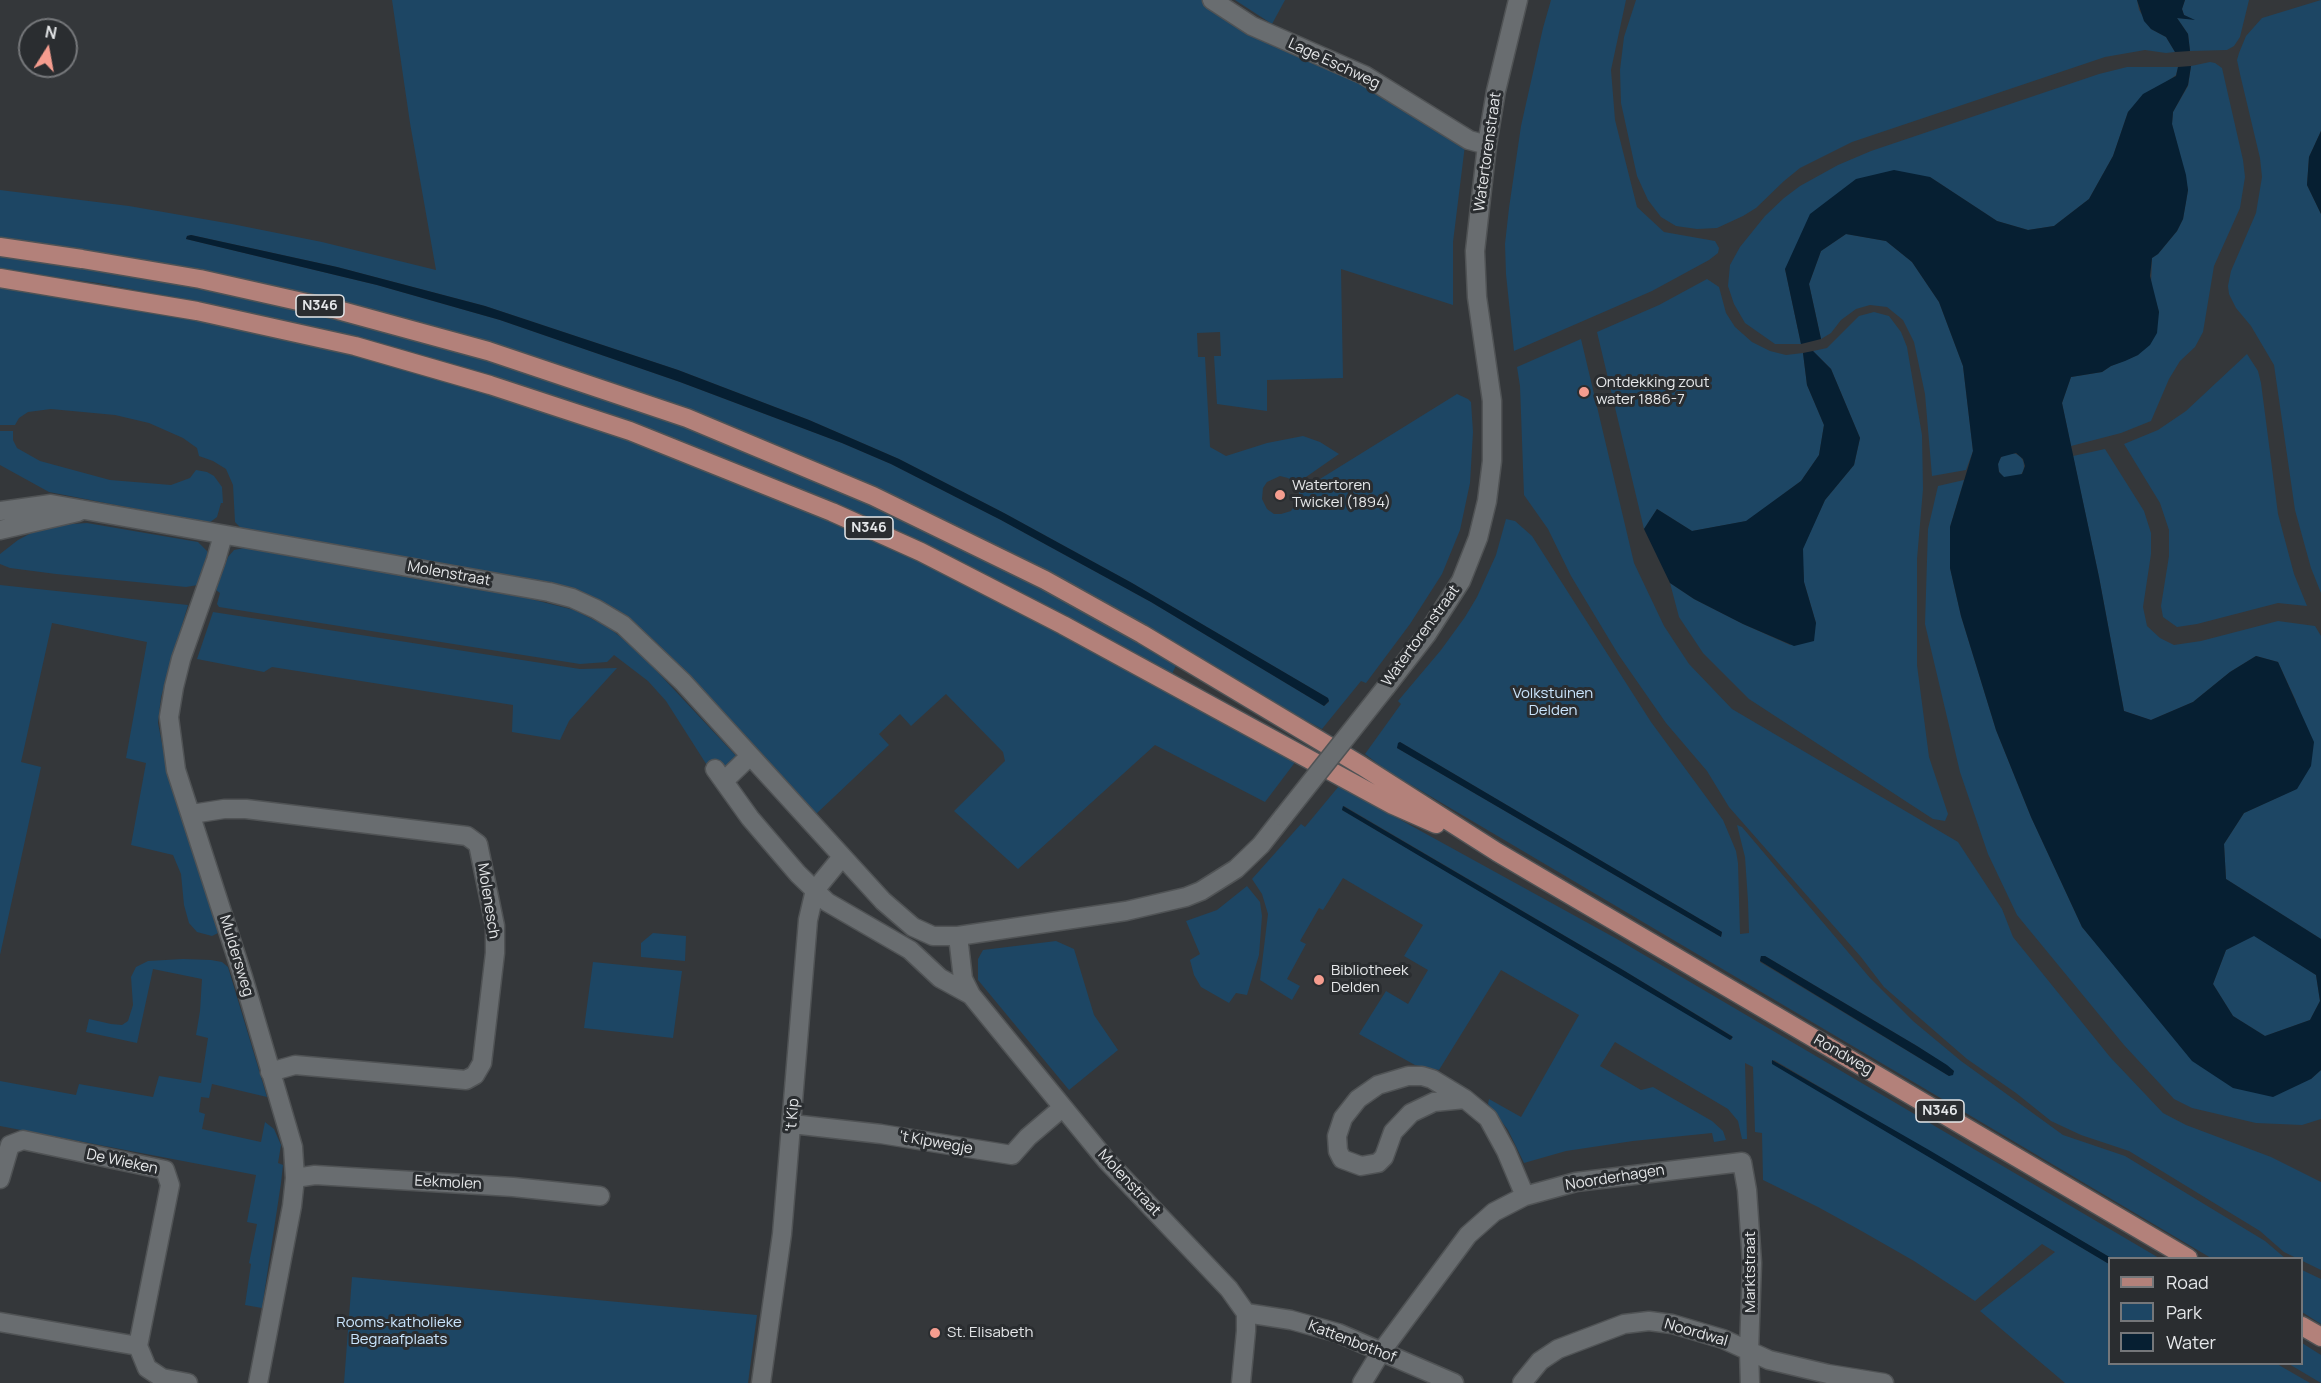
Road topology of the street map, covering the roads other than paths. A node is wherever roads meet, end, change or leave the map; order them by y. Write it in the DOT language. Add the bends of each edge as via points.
graph roads {
  1 [pos="1212,0"];
  2 [pos="1518,0"];
  3 [pos="1487,145"];
  4 [pos="0,247"];
  5 [pos="0,278"];
  6 [pos="88,510"];
  7 [pos="0,511"];
  8 [pos="0,530"];
  9 [pos="223,535"];
  10 [pos="750,756"];
  11 [pos="192,814"];
  12 [pos="1497,852"];
  13 [pos="842,857"];
  14 [pos="814,890"];
  15 [pos="958,936"];
  16 [pos="971,994"];
  17 [pos="270,1072"];
  18 [pos="1465,1099"];
  19 [pos="1062,1108"];
  20 [pos="792,1124"];
  21 [pos="1742,1162"];
  22 [pos="295,1178"];
  23 [pos="0,1179"];
  24 [pos="600,1196"];
  25 [pos="1525,1196"];
  26 [pos="2186,1257"];
  27 [pos="1246,1313"];
  28 [pos="0,1322"];
  29 [pos="2303,1327"];
  30 [pos="2321,1337"];
  31 [pos="138,1346"];
  32 [pos="1749,1351"];
  33 [pos="1381,1352"];
  34 [pos="1831,1378"];
  35 [pos="188,1383"];
  36 [pos="258,1383"];
  37 [pos="761,1383"];
  38 [pos="1242,1383"];
  39 [pos="1362,1383"];
  40 [pos="1454,1383"];
  41 [pos="1522,1383"];
  42 [pos="1750,1383"];
  43 [pos="1884,1383"];
  1 -- 3 [label="street, Lage Eschweg" via="1252,26 1364,75 1469,140"];
  2 -- 3 [label="street, Watertorenstraat"];
  3 -- 15 [label="street, Watertorenstraat, bridge" via="1475,251 1477,297 1492,401 1492,462 1478,538 1461,581 1427,634 1261,845 1236,869 1201,891 1163,904"];
  4 -- 12 [label="main road, N346" via="200,279 338,310 488,351 644,402 737,438 873,496 1046,580 1362,766"];
  5 -- 12 [label="main road, N346" via="197,311 355,346 490,385 640,435 921,552 1393,805"];
  6 -- 7 [label="street, Molenstraat" via="51,504"];
  6 -- 8 [label="street, Molenstraat"];
  6 -- 9 [label="street, Molenstraat"];
  9 -- 10 [label="street, Molenstraat" via="572,598 611,617 640,640"];
  9 -- 11 [label="street, Muldersweg" via="181,659 169,717 176,770"];
  10 -- 13 [label="street, Molenstraat"];
  10 -- 14 [label="street, Molenstraat" via="719,775 750,819"];
  11 -- 17 [label="street, Muldersweg"];
  11 -- 17 [label="street, Molenesch" via="246,809 467,836 478,844 495,926 495,952 482,1063 475,1075 466,1080 295,1065"];
  12 -- 26 [label="main road, Rondweg / N346"];
  13 -- 14 [label="street, 't Kip"];
  13 -- 15 [label="street, Molenstraat" via="913,927 933,936"];
  14 -- 16 [label="street, Molenstraat" via="827,902 910,950 940,978"];
  14 -- 20 [label="street, 't Kip" via="808,920"];
  15 -- 16 [label="street, Molenstraat" via="963,980"];
  16 -- 19 [label="street, Molenstraat"];
  17 -- 22 [label="street, Muldersweg" via="293,1147"];
  18 -- 18 [label="street" via="1422,1076 1378,1085 1343,1118 1337,1136 1338,1151 1342,1159 1360,1166 1378,1163 1394,1132 1411,1113 1434,1102"];
  18 -- 25 [label="street" via="1488,1118"];
  19 -- 20 [label="street, 't Kipwegje" via="1012,1155"];
  19 -- 27 [label="street, Molenstraat" via="1229,1289"];
  20 -- 37 [label="street, 't Kip" via="782,1234"];
  21 -- 25 [label="street, Noorderhagen" via="1576,1182"];
  21 -- 32 [label="street, Marktstraat" via="1752,1263"];
  22 -- 24 [label="street, Eekmolen" via="338,1176"];
  22 -- 36 [label="street, Muldersweg"];
  23 -- 31 [label="street, De Wieken" via="10,1145 23,1140 165,1170 170,1185"];
  25 -- 33 [label="street, Noorderhagen" via="1494,1212 1468,1235"];
  27 -- 33 [label="street, Kattenbothof" via="1291,1320"];
  27 -- 38 [label="street"];
  28 -- 31 [label="street"];
  29 -- 30 [label="main road"];
  31 -- 35 [label="street" via="147,1368 162,1378"];
  32 -- 34 [label="street, Noordwal"];
  32 -- 41 [label="street, Noordwal" via="1672,1324 1624,1324 1558,1349 1540,1361"];
  32 -- 42 [label="street, Marktstraat"];
  33 -- 39 [label="street, Noorderhagen"];
  33 -- 40 [label="street, Kattenbothof"];
  34 -- 43 [label="street, Noordwal"];
}
